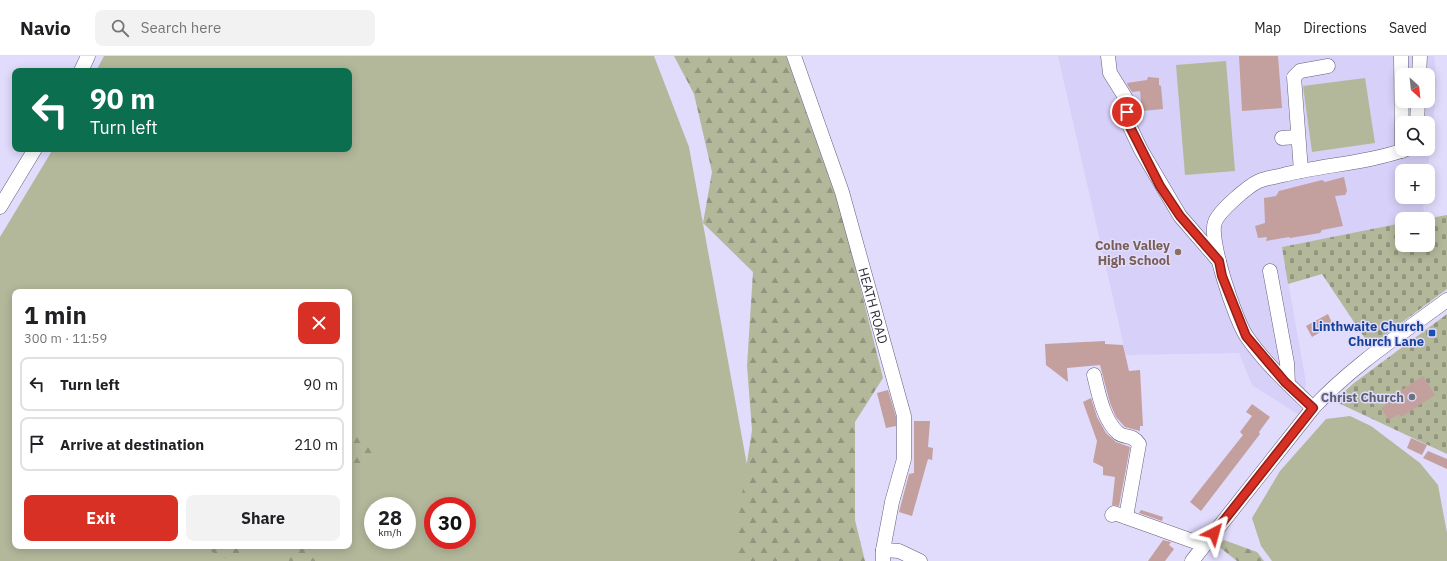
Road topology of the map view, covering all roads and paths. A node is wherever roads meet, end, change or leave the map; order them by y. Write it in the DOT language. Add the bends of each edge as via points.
graph roads {
  1 [pos="88,56"];
  2 [pos="794,56"];
  3 [pos="1108,56"];
  4 [pos="1401,56"];
  5 [pos="1420,56"];
  6 [pos="1328,66"];
  7 [pos="82,68"];
  8 [pos="1419,68"];
  9 [pos="1404,116"];
  10 [pos="1297,137"];
  11 [pos="1282,138"];
  12 [pos="33,152"];
  13 [pos="1395,152"];
  14 [pos="1301,171"];
  15 [pos="0,207"];
  16 [pos="1219,261"];
  17 [pos="1270,271"];
  18 [pos="1447,300"];
  19 [pos="1094,375"];
  20 [pos="1288,384"];
  21 [pos="1313,408"];
  22 [pos="1112,515"];
  23 [pos="1126,517"];
  24 [pos="1204,545"];
  25 [pos="883,555"];
  26 [pos="920,561"];
  27 [pos="1192,561"];
  1 -- 7 [label="street"];
  2 -- 25 [label="street, HEATH ROAD" via="842,192 904,416 904,459 892,502"];
  3 -- 16 [label="street" via="1110,73 1125,97 1130,127 1141,150 1180,216"];
  4 -- 9 [label="street"];
  5 -- 8 [label="street"];
  6 -- 10 [label="street" via="1300,70 1294,77"];
  10 -- 11 [label="street"];
  10 -- 14 [label="street"];
  12 -- 15 [label="street"];
  13 -- 14 [label="street"];
  14 -- 16 [label="street" via="1258,182 1224,208 1215,222 1213,233"];
  16 -- 20 [label="street" via="1222,276 1246,336"];
  17 -- 20 [label="street" via="1287,363"];
  18 -- 21 [label="street" via="1364,361"];
  19 -- 23 [label="street" via="1110,422 1120,434 1134,437 1139,444"];
  20 -- 21 [label="street"];
  21 -- 24 [label="street"];
  22 -- 23 [label="street" via="1114,513"];
  23 -- 24 [label="street"];
  24 -- 27 [label="street"];
  25 -- 26 [label="street" via="899,551"];
}
